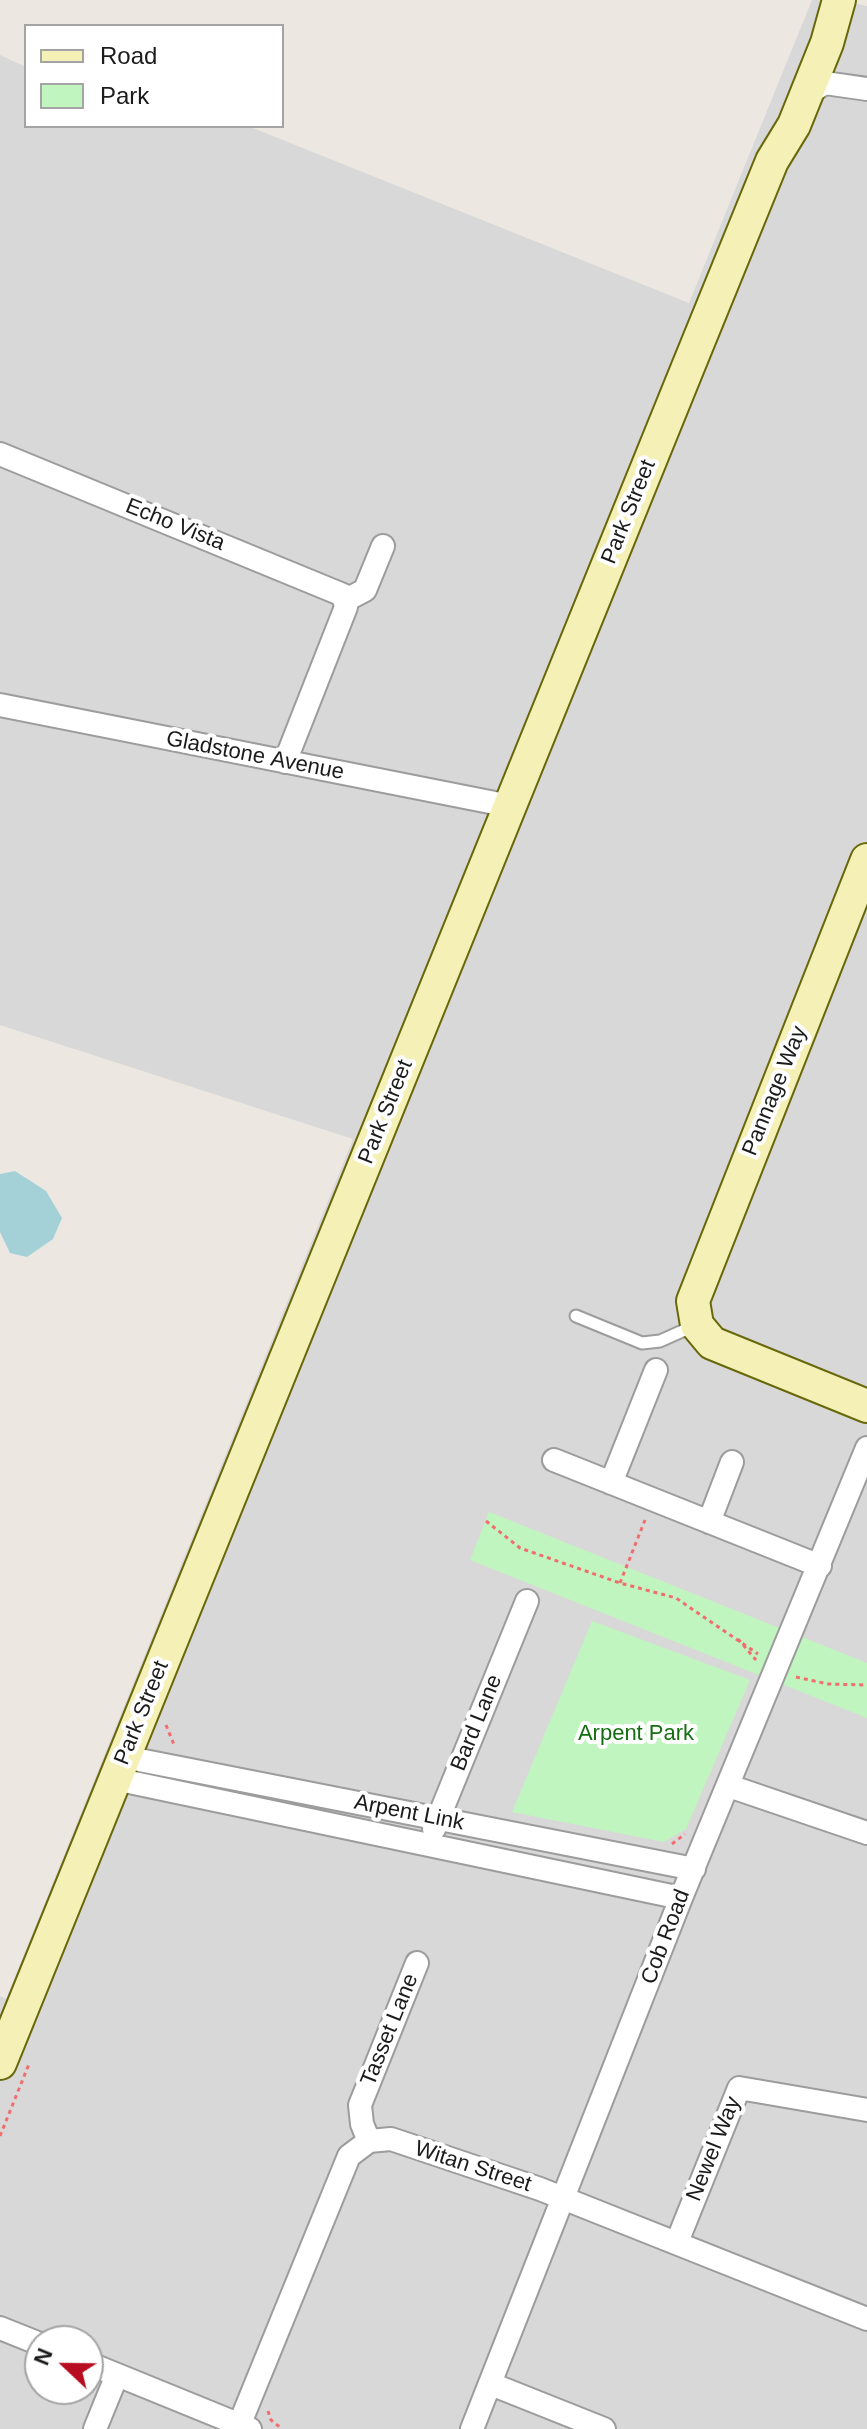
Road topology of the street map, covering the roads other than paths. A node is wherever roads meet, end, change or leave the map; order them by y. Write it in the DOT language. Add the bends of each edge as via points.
graph roads {
  1 [pos="837,0"];
  2 [pos="867,89"];
  3 [pos="806,95"];
  4 [pos="772,161"];
  5 [pos="0,454"];
  6 [pos="383,546"];
  7 [pos="346,600"];
  8 [pos="0,705"];
  9 [pos="285,762"];
  10 [pos="510,806"];
  11 [pos="867,860"];
  12 [pos="576,1316"];
  13 [pos="697,1325"];
  14 [pos="656,1370"];
  15 [pos="867,1406"];
  16 [pos="867,1448"];
  17 [pos="554,1460"];
  18 [pos="732,1462"];
  19 [pos="611,1483"];
  20 [pos="709,1522"];
  21 [pos="820,1566"];
  22 [pos="527,1601"];
  23 [pos="120,1768"];
  24 [pos="729,1786"];
  25 [pos="438,1819"];
  26 [pos="867,1833"];
  27 [pos="429,1845"];
  28 [pos="694,1869"];
  29 [pos="681,1898"];
  30 [pos="417,1963"];
  31 [pos="9,2017"];
  32 [pos="15,2064"];
  33 [pos="867,2110"];
  34 [pos="369,2141"];
  35 [pos="565,2199"];
  36 [pos="677,2242"];
  37 [pos="867,2319"];
  38 [pos="0,2328"];
  39 [pos="24,2338"];
  40 [pos="104,2370"];
  41 [pos="117,2375"];
  42 [pos="491,2384"];
  43 [pos="245,2426"];
  44 [pos="95,2429"];
  45 [pos="472,2429"];
  46 [pos="604,2429"];
  1 -- 3 [label="street, Park Street"];
  1 -- 4 [label="street, Park Street" via="814,38 782,117"];
  2 -- 3 [label="street" via="825,83"];
  3 -- 4 [label="street, Park Street"];
  4 -- 10 [label="street, Park Street"];
  5 -- 7 [label="street, Echo Vista" via="339,591"];
  6 -- 7 [label="street" via="365,590"];
  7 -- 9 [label="street"];
  8 -- 9 [label="street, Gladstone Avenue"];
  9 -- 10 [label="street, Gladstone Avenue"];
  10 -- 23 [label="street, Park Street"];
  11 -- 13 [label="street, Pannage Way" via="695,1291"];
  12 -- 13 [label="lane" via="642,1343"];
  13 -- 15 [label="street" via="712,1343"];
  14 -- 19 [label="street"];
  16 -- 21 [label="street, Cob Road"];
  17 -- 19 [label="street"];
  18 -- 20 [label="street"];
  19 -- 20 [label="street"];
  20 -- 21 [label="street"];
  21 -- 24 [label="street, Cob Road"];
  22 -- 25 [label="street, Bard Lane"];
  23 -- 25 [label="street, Arpent Link"];
  23 -- 27 [label="street, Arpent Link"];
  23 -- 31 [label="street, Park Street"];
  24 -- 26 [label="street"];
  24 -- 28 [label="street, Cob Road"];
  25 -- 27 [label="street, Bard Lane"];
  25 -- 28 [label="street, Arpent Link"];
  27 -- 29 [label="street, Arpent Link"];
  28 -- 29 [label="street, Cob Road"];
  29 -- 35 [label="street, Cob Road"];
  30 -- 34 [label="street, Tasset Lane" via="360,2105"];
  31 -- 32 [label="street, Park Street"];
  33 -- 36 [label="street, Newel Way" via="739,2088"];
  34 -- 35 [label="street, Witan Street" via="391,2139"];
  34 -- 43 [label="street" via="349,2156"];
  35 -- 36 [label="street, Witan Street"];
  35 -- 42 [label="street, Cob Road"];
  36 -- 37 [label="street, Witan Street"];
  38 -- 39 [label="street"];
  40 -- 41 [label="street"];
  41 -- 43 [label="street"];
  41 -- 44 [label="street"];
  42 -- 45 [label="street, Cob Road"];
  42 -- 46 [label="street"];
}
